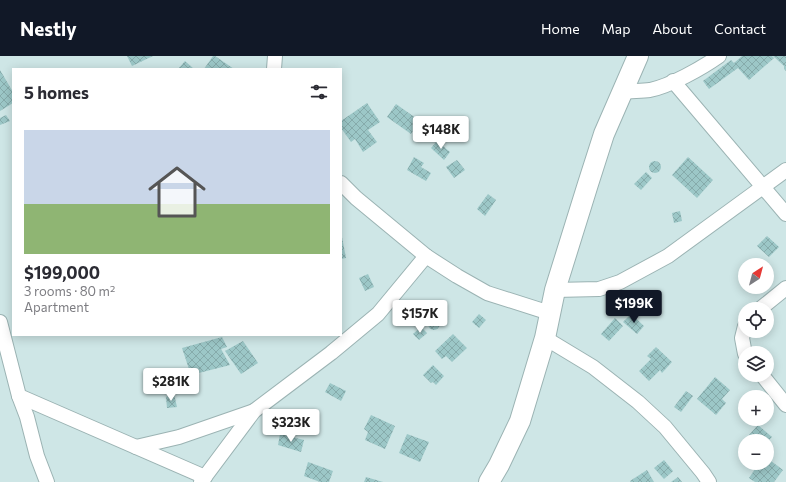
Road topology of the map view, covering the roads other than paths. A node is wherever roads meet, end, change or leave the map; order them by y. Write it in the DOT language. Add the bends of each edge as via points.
graph roads {
  1 [pos="275,56"];
  2 [pos="638,56"];
  3 [pos="719,56"];
  4 [pos="274,68"];
  5 [pos="673,81"];
  6 [pos="622,92"];
  7 [pos="786,170"];
  8 [pos="342,184"];
  9 [pos="764,187"];
  10 [pos="786,214"];
  11 [pos="426,256"];
  12 [pos="786,288"];
  13 [pos="555,290"];
  14 [pos="769,302"];
  15 [pos="550,313"];
  16 [pos="0,322"];
  17 [pos="545,338"];
  18 [pos="768,382"];
  19 [pos="19,396"];
  20 [pos="786,405"];
  21 [pos="254,412"];
  22 [pos="136,447"];
  23 [pos="203,480"];
  24 [pos="47,482"];
  25 [pos="489,482"];
  26 [pos="709,482"];
  1 -- 4 [label="street"];
  2 -- 6 [label="street"];
  3 -- 5 [label="street" via="703,67"];
  5 -- 6 [label="street" via="650,90"];
  5 -- 9 [label="street"];
  6 -- 13 [label="street" via="604,134"];
  7 -- 9 [label="street"];
  8 -- 11 [label="street"];
  9 -- 10 [label="street"];
  9 -- 13 [label="street" via="668,256 620,282 599,289"];
  11 -- 15 [label="street" via="487,293"];
  11 -- 21 [label="street" via="378,314"];
  12 -- 14 [label="street"];
  13 -- 15 [label="street"];
  15 -- 17 [label="street"];
  16 -- 19 [label="street"];
  17 -- 25 [label="street" via="520,421"];
  17 -- 26 [label="street" via="593,367 638,402 665,427"];
  18 -- 20 [label="street"];
  19 -- 22 [label="street"];
  19 -- 24 [label="street"];
  21 -- 22 [label="street" via="179,437"];
  21 -- 23 [label="street"];
  22 -- 23 [label="street"];
}
